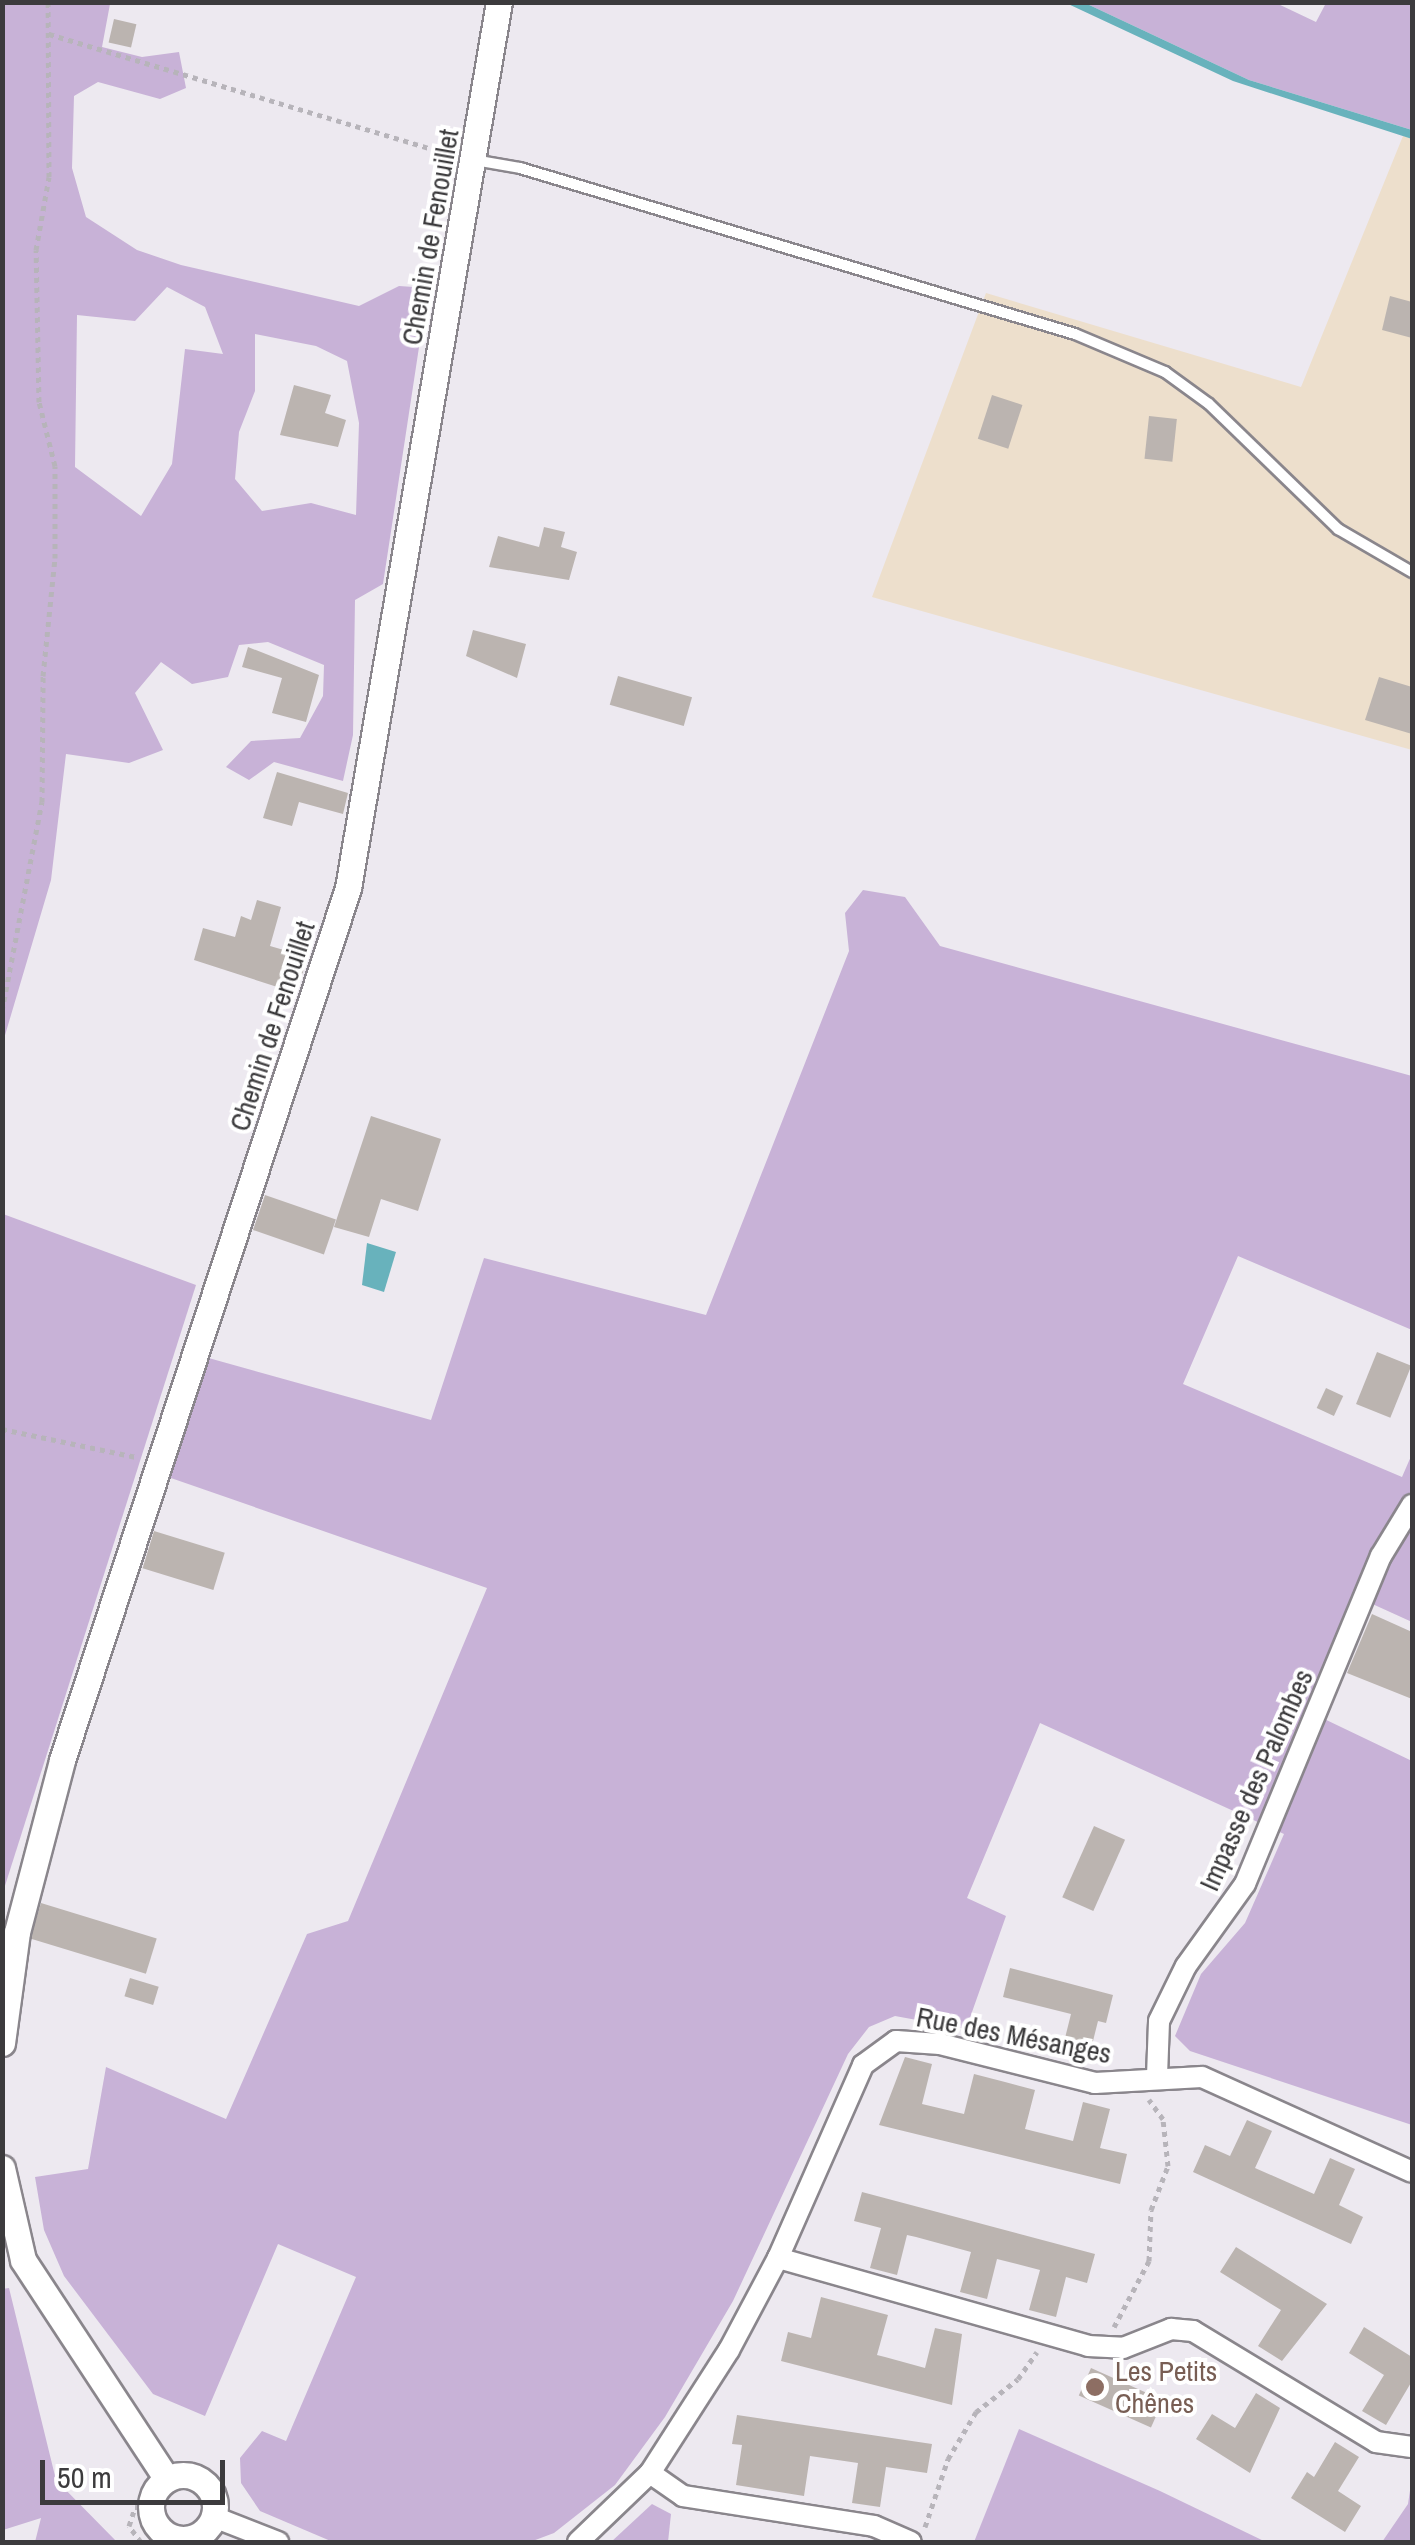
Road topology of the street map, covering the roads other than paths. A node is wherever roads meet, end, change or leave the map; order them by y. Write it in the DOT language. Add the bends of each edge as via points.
graph roads {
  1 [pos="499,2"];
  2 [pos="474,160"];
  3 [pos="1412,572"];
  4 [pos="1412,1504"];
  5 [pos="2,2043"];
  6 [pos="1149,2077"];
  7 [pos="2,2168"];
  8 [pos="1412,2172"];
  9 [pos="778,2258"];
  10 [pos="1412,2447"];
  11 [pos="650,2473"];
  12 [pos="167,2479"];
  13 [pos="214,2517"];
  14 [pos="183,2541"];
  15 [pos="278,2542"];
  16 [pos="578,2542"];
  17 [pos="914,2542"];
  1 -- 2 [label="street, Chemin de Fenouillet"];
  2 -- 3 [label="lane" via="520,168 1075,334 1165,372 1209,404 1338,529"];
  2 -- 5 [label="street, Chemin de Fenouillet" via="348,888 156,1466 22,1913"];
  4 -- 6 [label="street, Impasse des Palombes" via="1381,1556 1245,1884 1186,1966 1159,2021"];
  6 -- 8 [label="street, Rue des Mésanges" via="1202,2077"];
  6 -- 9 [label="street, Rue des Mésanges" via="1095,2083 940,2044 896,2041 863,2065"];
  7 -- 12 [label="street" via="23,2260"];
  9 -- 10 [label="street" via="1106,2349 1171,2329 1193,2330 1376,2442"];
  9 -- 11 [label="street, Rue des Mésanges"];
  11 -- 16 [label="street, Rue des Mésanges"];
  11 -- 17 [label="street" via="682,2496 874,2526"];
  12 -- 13 [label="street" via="197,2477 215,2502"];
  12 -- 14 [label="street" via="151,2508 161,2530"];
  13 -- 14 [label="street" via="202,2533"];
  13 -- 15 [label="street"];
}
